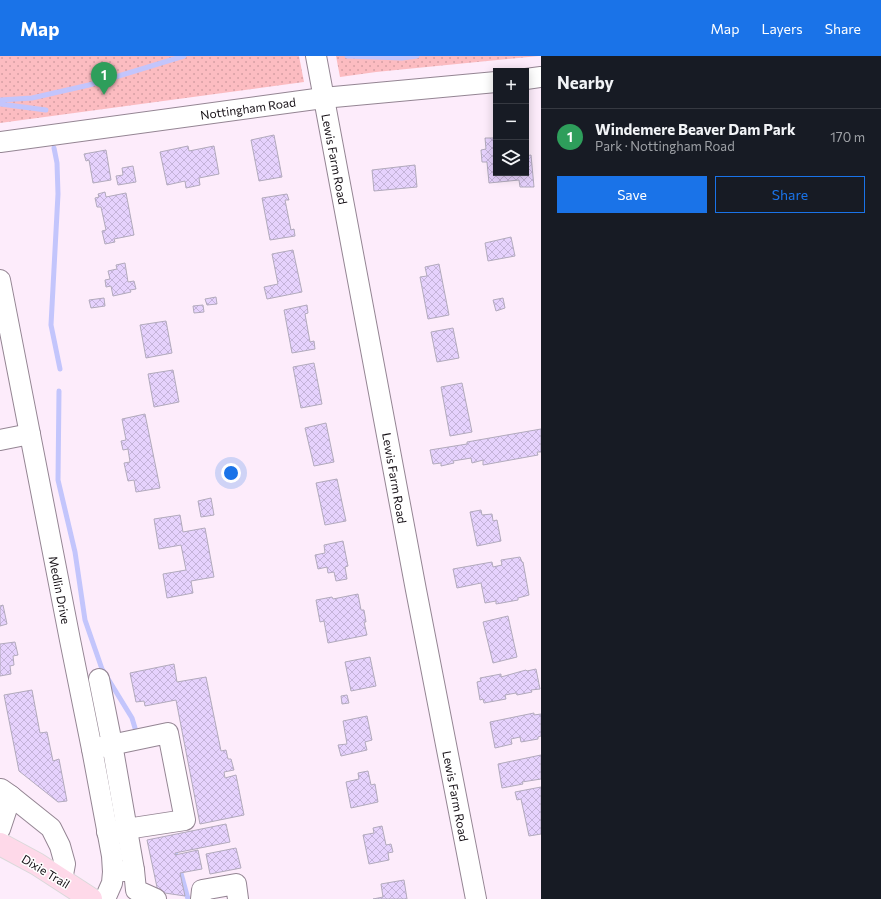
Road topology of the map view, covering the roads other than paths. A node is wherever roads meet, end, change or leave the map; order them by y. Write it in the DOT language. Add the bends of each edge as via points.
graph roads {
  1 [pos="316,56"];
  2 [pos="541,77"];
  3 [pos="529,79"];
  4 [pos="493,82"];
  5 [pos="324,98"];
  6 [pos="0,142"];
  7 [pos="0,280"];
  8 [pos="30,434"];
  9 [pos="0,440"];
  10 [pos="99,679"];
  11 [pos="112,744"];
  12 [pos="92,749"];
  13 [pos="6,792"];
  14 [pos="0,829"];
  15 [pos="127,829"];
  16 [pos="107,832"];
  17 [pos="0,844"];
  18 [pos="133,862"];
  19 [pos="113,864"];
  20 [pos="62,880"];
  21 [pos="91,899"];
  22 [pos="105,899"];
  23 [pos="156,899"];
  24 [pos="201,899"];
  25 [pos="238,899"];
  26 [pos="476,899"];
  1 -- 5 [label="street, Lewis Farm Road"];
  2 -- 3 [label="street"];
  4 -- 5 [label="street, Nottingham Road"];
  5 -- 6 [label="street, Nottingham Road"];
  5 -- 26 [label="street, Lewis Farm Road"];
  7 -- 8 [label="street, Medlin Drive"];
  8 -- 9 [label="street"];
  8 -- 12 [label="street, Medlin Drive"];
  10 -- 11 [label="street"];
  11 -- 12 [label="street"];
  11 -- 15 [label="street"];
  11 -- 15 [label="street" via="168,733 185,820"];
  12 -- 16 [label="street, Medlin Drive"];
  13 -- 14 [label="street"];
  13 -- 20 [label="street" via="51,828 65,864"];
  15 -- 16 [label="street"];
  15 -- 18 [label="street"];
  16 -- 19 [label="street, Medlin Drive"];
  17 -- 20 [label="main road, Dixie Trail"];
  18 -- 19 [label="street"];
  18 -- 23 [label="street" via="136,890"];
  19 -- 22 [label="street, Medlin Drive" via="112,883"];
  20 -- 21 [label="main road, Dixie Trail"];
  24 -- 25 [label="street" via="202,890 236,884"];
}
